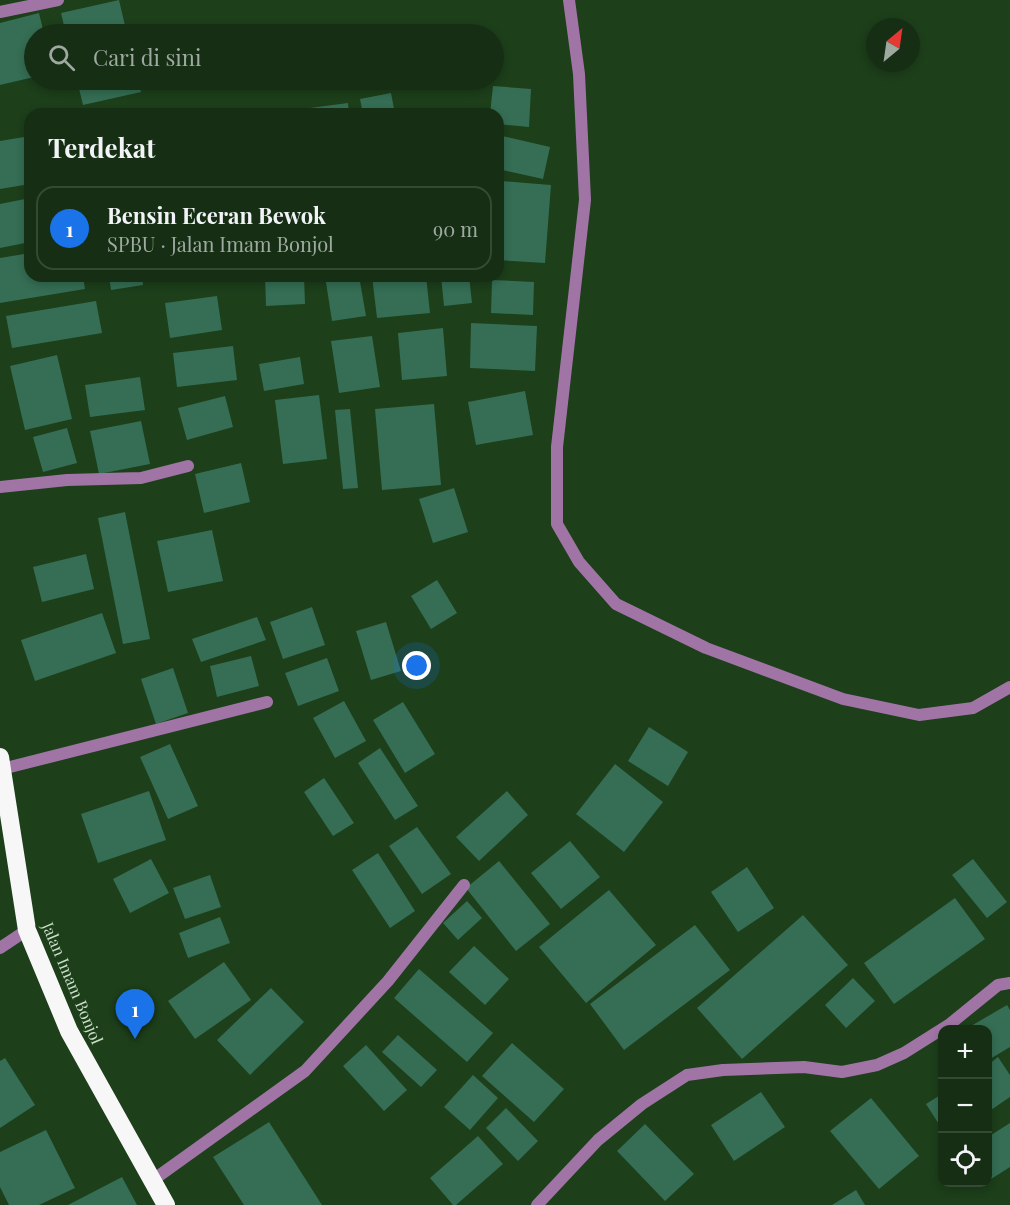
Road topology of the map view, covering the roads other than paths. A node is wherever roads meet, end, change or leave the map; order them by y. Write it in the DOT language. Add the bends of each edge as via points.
graph roads {
  1 [pos="58,0"];
  2 [pos="568,0"];
  3 [pos="0,12"];
  4 [pos="188,466"];
  5 [pos="0,487"];
  6 [pos="1010,687"];
  7 [pos="267,702"];
  8 [pos="1,763"];
  9 [pos="3,802"];
  10 [pos="464,885"];
  11 [pos="27,930"];
  12 [pos="0,948"];
  13 [pos="1010,983"];
  14 [pos="153,1180"];
  15 [pos="166,1205"];
  16 [pos="537,1205"];
  1 -- 3 [label="street"];
  2 -- 6 [label="street" via="579,74 585,200 558,447 557,524 579,562 616,604 706,648 843,699 919,715 973,708"];
  4 -- 5 [label="street" via="141,478"];
  7 -- 8 [label="street"];
  8 -- 9 [label="highway, Jalan Imam Bonjol"];
  9 -- 11 [label="highway, Jalan Imam Bonjol"];
  10 -- 14 [label="street" via="388,981 305,1071"];
  11 -- 12 [label="street"];
  11 -- 14 [label="highway, Jalan Imam Bonjol" via="69,1030"];
  13 -- 16 [label="street" via="998,986 950,1024 904,1053 877,1065 842,1072 804,1067 687,1075 642,1104 598,1140"];
  14 -- 15 [label="highway, Jalan Imam Bonjol"];
}
